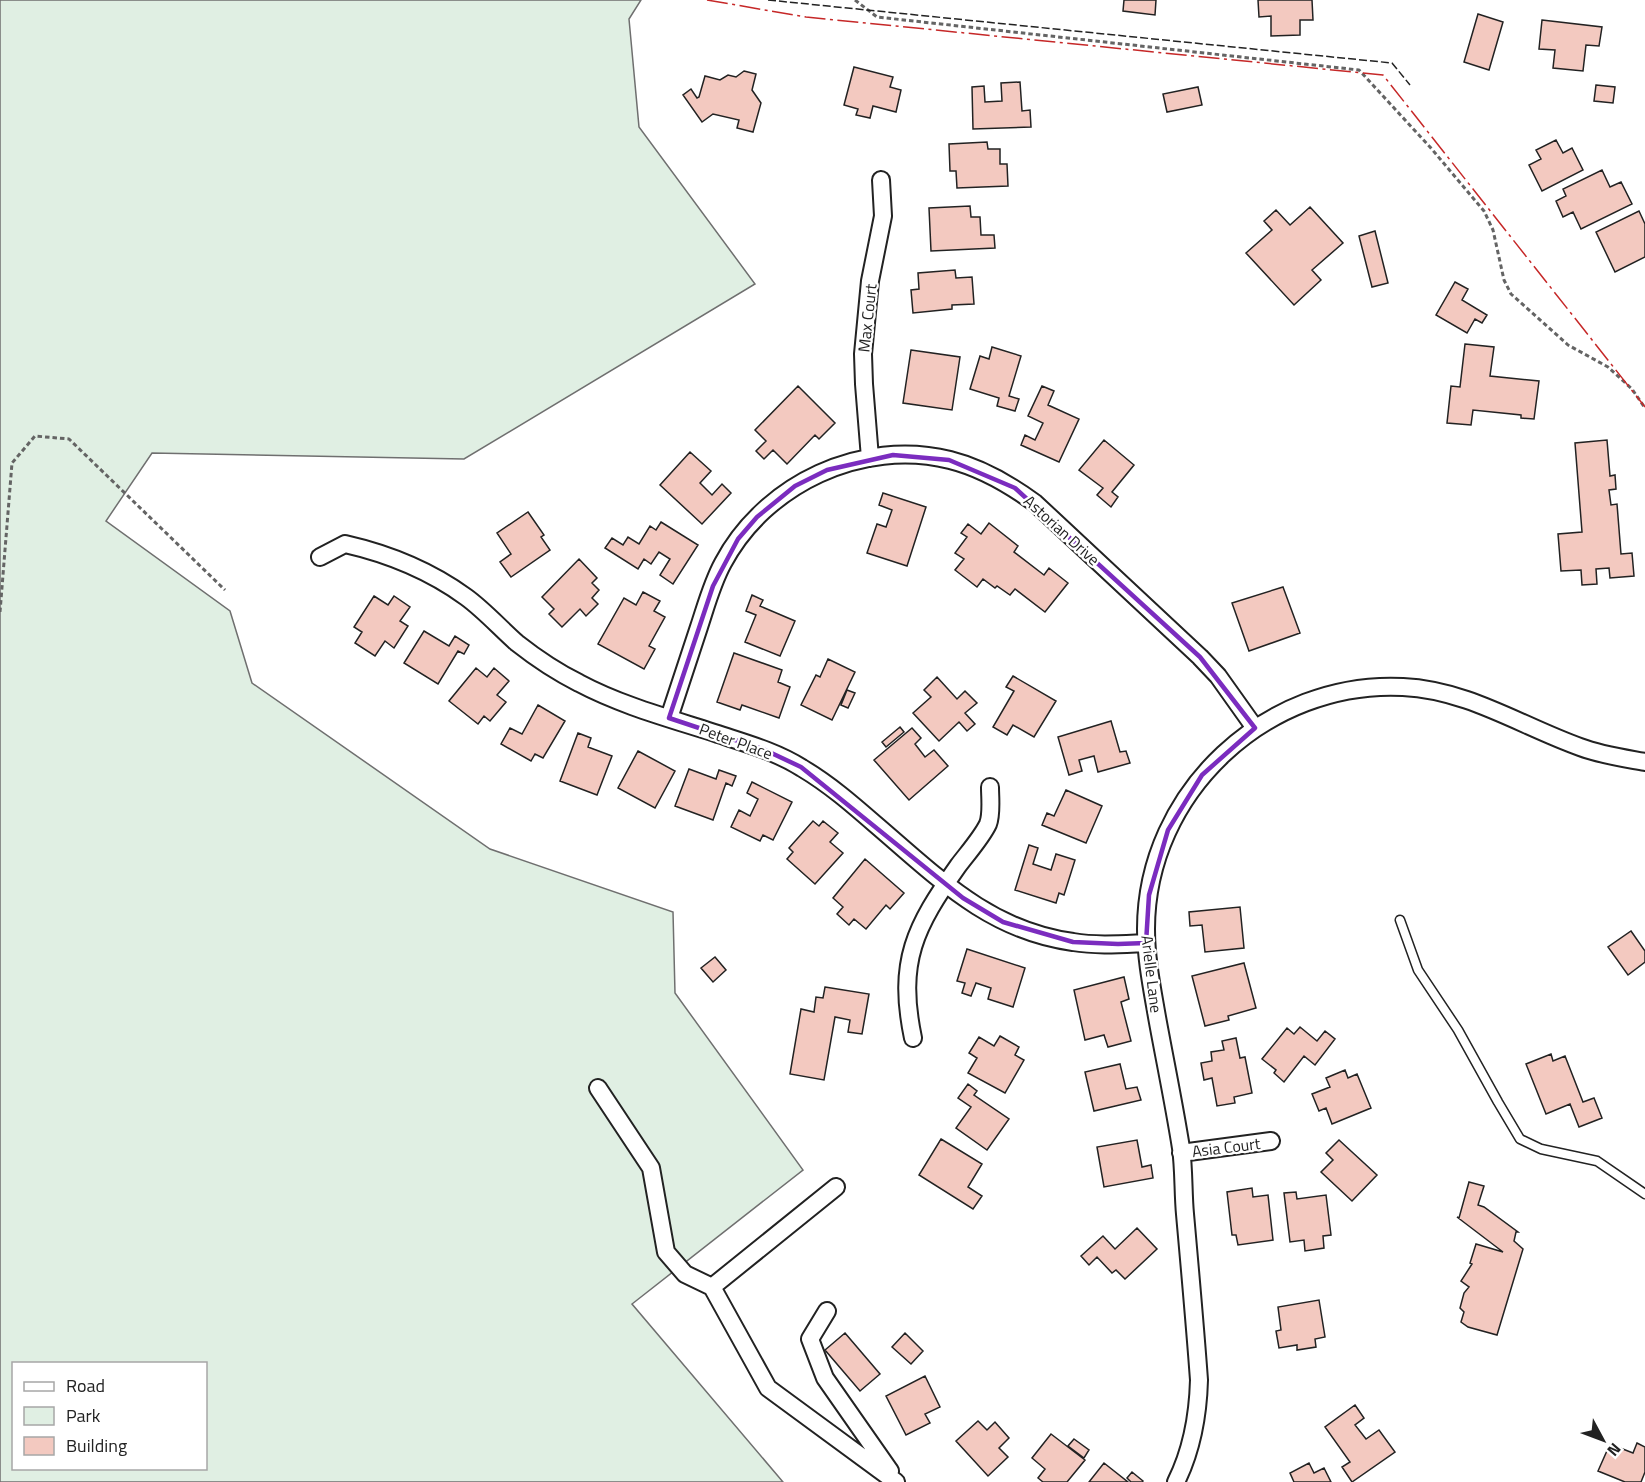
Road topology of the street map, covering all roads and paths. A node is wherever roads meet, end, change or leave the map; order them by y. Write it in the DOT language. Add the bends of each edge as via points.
graph roads {
  1 [pos="855,0"];
  2 [pos="881,180"];
  3 [pos="1645,408"];
  4 [pos="870,458"];
  5 [pos="320,557"];
  6 [pos="225,590"];
  7 [pos="0,612"];
  8 [pos="669,718"];
  9 [pos="1255,728"];
  10 [pos="1645,762"];
  11 [pos="990,787"];
  12 [pos="945,884"];
  13 [pos="1400,920"];
  14 [pos="1146,943"];
  15 [pos="913,1038"];
  16 [pos="598,1088"];
  17 [pos="1271,1141"];
  18 [pos="1181,1152"];
  19 [pos="836,1187"];
  20 [pos="1645,1194"];
  21 [pos="712,1287"];
  22 [pos="827,1311"];
  23 [pos="897,1482"];
  24 [pos="1176,1482"];
  1 -- 3 [label="path" via="877,17 1359,70 1484,211 1511,294 1568,345 1608,367 1632,389"];
  2 -- 4 [label="street, Max Court" via="883,216 870,281 864,345"];
  4 -- 8 [label="street, Astorian Drive" via="840,465 795,486 775,500 738,539 713,586"];
  4 -- 9 [label="street, Astorian Drive" via="918,455 950,460 1015,488 1200,657"];
  5 -- 8 [label="street, Peter Place" via="345,544 406,562 467,597 518,643 579,684"];
  6 -- 7 [label="path" via="69,439 35,436 12,463"];
  8 -- 12 [label="street, Peter Place" via="765,750 801,767 834,789"];
  9 -- 10 [label="street, Arielle Lane" via="1278,713 1342,691 1404,687 1471,700 1580,747"];
  9 -- 14 [label="street, Arielle Lane" via="1202,775 1168,830 1149,896"];
  11 -- 12 [label="street" via="988,823"];
  12 -- 14 [label="street, Peter Place" via="984,912 1037,934 1094,944"];
  12 -- 15 [label="street" via="921,923 908,967 906,991"];
  13 -- 20 [label="lane" via="1418,969 1520,1138 1541,1149 1597,1161"];
  14 -- 18 [label="street, Arielle Lane"];
  16 -- 21 [label="street" via="651,1168 666,1252 685,1274"];
  17 -- 18 [label="street, Asia Court"];
  18 -- 24 [label="street, Arielle Lane" via="1200,1380 1198,1411"];
  19 -- 21 [label="street"];
  21 -- 23 [label="street" via="768,1388"];
  22 -- 23 [label="street" via="810,1339 825,1378"];
}
